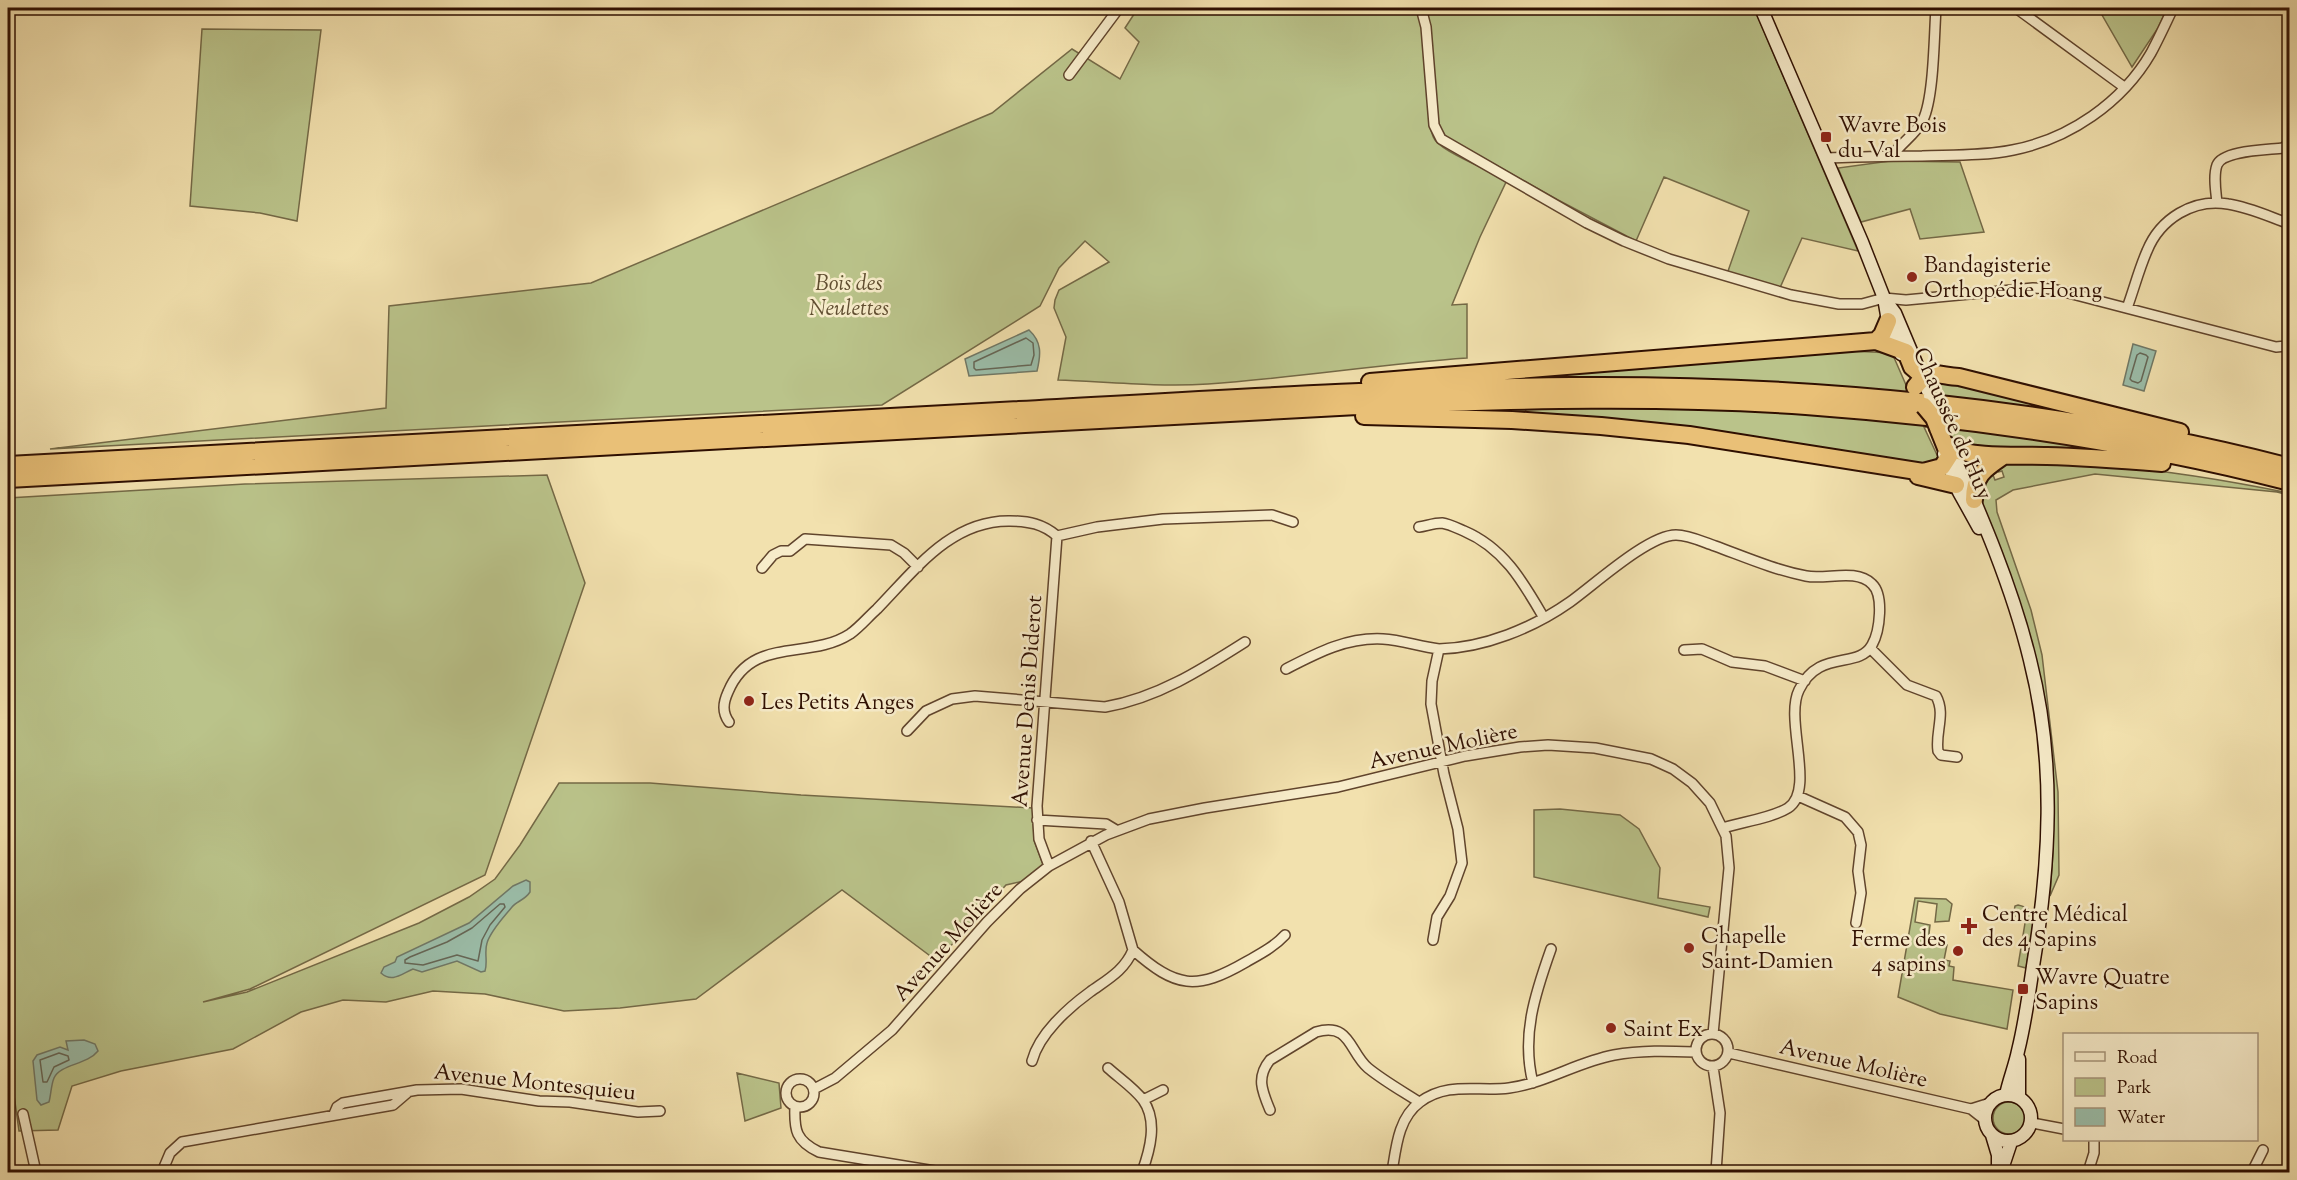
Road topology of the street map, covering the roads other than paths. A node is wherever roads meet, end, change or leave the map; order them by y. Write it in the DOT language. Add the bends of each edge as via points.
graph roads {
  1 [pos="1119,8"];
  2 [pos="1421,8"];
  3 [pos="1761,8"];
  4 [pos="1936,8"];
  5 [pos="2016,8"];
  6 [pos="2173,8"];
  7 [pos="1070,75"];
  8 [pos="2124,87"];
  9 [pos="2289,143"];
  10 [pos="1892,156"];
  11 [pos="1826,158"];
  12 [pos="2217,202"];
  13 [pos="2289,224"];
  14 [pos="1884,298"];
  15 [pos="2127,308"];
  16 [pos="1888,321"];
  17 [pos="1876,341"];
  18 [pos="2288,342"];
  19 [pos="1899,349"];
  20 [pos="1921,385"];
  21 [pos="1284,403"];
  22 [pos="1950,455"];
  23 [pos="2002,458"];
  24 [pos="2195,460"];
  25 [pos="8,465"];
  26 [pos="2281,465"];
  27 [pos="1894,469"];
  28 [pos="8,479"];
  29 [pos="2289,482"];
  30 [pos="1956,485"];
  31 [pos="1974,500"];
  32 [pos="1293,522"];
  33 [pos="1419,527"];
  34 [pos="1057,536"];
  35 [pos="1997,560"];
  36 [pos="918,567"];
  37 [pos="762,568"];
  38 [pos="1544,618"];
  39 [pos="1245,642"];
  40 [pos="1870,648"];
  41 [pos="1439,649"];
  42 [pos="1684,650"];
  43 [pos="1286,669"];
  44 [pos="1805,681"];
  45 [pos="1045,703"];
  46 [pos="729,722"];
  47 [pos="907,731"];
  48 [pos="1957,757"];
  49 [pos="1442,762"];
  50 [pos="1798,796"];
  51 [pos="1037,820"];
  52 [pos="1723,828"];
  53 [pos="1116,830"];
  54 [pos="1091,842"];
  55 [pos="1049,866"];
  56 [pos="1856,923"];
  57 [pos="1285,934"];
  58 [pos="1433,940"];
  59 [pos="1551,949"];
  60 [pos="1133,950"];
  61 [pos="1713,1034"];
  62 [pos="1696,1052"];
  63 [pos="2018,1052"];
  64 [pos="1729,1053"];
  65 [pos="1032,1061"];
  66 [pos="1713,1067"];
  67 [pos="1108,1068"];
  68 [pos="1533,1083"];
  69 [pos="814,1089"];
  70 [pos="1163,1090"];
  71 [pos="2006,1095"];
  72 [pos="2019,1097"];
  73 [pos="1143,1100"];
  74 [pos="1419,1102"];
  75 [pos="1990,1103"];
  76 [pos="795,1107"];
  77 [pos="1971,1109"];
  78 [pos="1270,1110"];
  79 [pos="660,1111"];
  80 [pos="24,1114"];
  81 [pos="1985,1120"];
  82 [pos="2032,1124"];
  83 [pos="2063,1129"];
  84 [pos="1992,1135"];
  85 [pos="2094,1141"];
  86 [pos="2011,1142"];
  87 [pos="2263,1150"];
  88 [pos="36,1173"];
  89 [pos="162,1173"];
  90 [pos="941,1173"];
  91 [pos="1142,1173"];
  92 [pos="1392,1173"];
  93 [pos="1716,1173"];
  94 [pos="2000,1173"];
  95 [pos="2088,1173"];
  96 [pos="2252,1173"];
  1 -- 7 [label="street"];
  2 -- 14 [label="street" via="1434,125 1442,140 1587,223 1669,259 1827,303 1862,304"];
  3 -- 11 [label="main road, Chaussée de Huy"];
  4 -- 10 [label="street" via="1926,112 1914,133"];
  5 -- 8 [label="street"];
  6 -- 8 [label="street" via="2150,53"];
  8 -- 10 [label="street" via="2084,122 2034,145 1980,154"];
  9 -- 12 [label="street" via="2283,148 2221,159 2215,175"];
  10 -- 11 [label="street"];
  11 -- 14 [label="main road, Chaussée de Huy"];
  12 -- 13 [label="street"];
  12 -- 15 [label="street" via="2181,212 2157,232"];
  14 -- 15 [label="street" via="1906,300 2033,288 2054,289"];
  14 -- 16 [label="main road, Chaussée de Huy"];
  14 -- 20 [label="main road, Chaussée de Huy" via="1894,313"];
  15 -- 18 [label="street" via="2276,348"];
  16 -- 17 [label="highway"];
  16 -- 19 [label="main road, Chaussée de Huy"];
  17 -- 19 [label="highway"];
  17 -- 21 [label="highway" via="1302,387"];
  19 -- 20 [label="highway" via="1906,352"];
  20 -- 22 [label="highway, bridge"];
  20 -- 26 [label="highway" via="1948,372 2263,453"];
  21 -- 24 [label="highway" via="1388,405 1576,400 1806,406 1999,427"];
  21 -- 25 [label="highway"];
  21 -- 26 [label="highway" via="1575,386 1804,393 2001,413 2175,441"];
  21 -- 27 [label="highway" via="1296,418 1461,418 1601,426 1689,435"];
  21 -- 28 [label="highway"];
  22 -- 23 [label="highway"];
  22 -- 27 [label="highway" via="1942,467 1932,471"];
  22 -- 30 [label="main road, Chaussée de Huy"];
  22 -- 31 [label="main road, Chaussée de Huy"];
  23 -- 24 [label="highway" via="2045,456 2180,466"];
  23 -- 31 [label="highway" via="1980,474"];
  24 -- 29 [label="highway"];
  27 -- 30 [label="highway"];
  30 -- 35 [label="main road, Chaussée de Huy"];
  31 -- 35 [label="main road, Chaussée de Huy"];
  32 -- 34 [label="street" via="1272,515 1163,519"];
  33 -- 38 [label="street" via="1443,523 1486,543 1515,571"];
  34 -- 36 [label="street" via="1030,523 984,524 950,538"];
  34 -- 45 [label="street, Avenue Denis Diderot"];
  35 -- 63 [label="main road, Chaussée de Huy" via="2031,661 2048,785 2042,914"];
  36 -- 37 [label="street" via="891,545 805,539 790,551 773,555"];
  36 -- 46 [label="street" via="851,633 818,647 767,654 747,666 726,695 724,709"];
  38 -- 40 [label="street" via="1655,540 1683,536 1808,576 1864,578 1875,587 1880,603"];
  38 -- 41 [label="street" via="1472,646"];
  39 -- 45 [label="street" via="1161,690 1125,704 1105,707"];
  40 -- 44 [label="street" via="1862,656 1829,662"];
  40 -- 48 [label="street" via="1907,685 1936,696 1941,720 1938,751"];
  41 -- 43 [label="street" via="1384,639 1353,641"];
  41 -- 49 [label="street" via="1431,704"];
  42 -- 44 [label="street" via="1702,649 1732,662 1765,666"];
  44 -- 50 [label="street" via="1794,706"];
  45 -- 47 [label="street" via="975,696 952,699 926,711"];
  45 -- 51 [label="street, Avenue Denis Diderot"];
  49 -- 52 [label="street, Avenue Molière" via="1502,749 1548,745 1643,757 1692,783 1710,803"];
  49 -- 53 [label="street, Avenue Molière" via="1338,787 1149,819"];
  49 -- 58 [label="street" via="1462,863 1437,917"];
  50 -- 52 [label="street" via="1783,811"];
  50 -- 56 [label="street" via="1842,815 1858,832 1861,893"];
  51 -- 53 [label="street" via="1106,824"];
  51 -- 55 [label="street, Avenue Denis Diderot"];
  52 -- 61 [label="street, Avenue Molière" via="1729,868"];
  53 -- 54 [label="street, Avenue Molière"];
  54 -- 55 [label="street, Avenue Molière"];
  54 -- 60 [label="street" via="1119,902"];
  55 -- 69 [label="street, Avenue Molière" via="993,916 892,1030 835,1078"];
  57 -- 60 [label="street" via="1276,944 1226,974 1198,982 1165,975"];
  59 -- 68 [label="street" via="1529,1024 1529,1069"];
  60 -- 65 [label="street" via="1118,972 1057,1022 1035,1049"];
  61 -- 62 [label="street" via="1700,1040"];
  61 -- 64 [label="street" via="1724,1041"];
  62 -- 66 [label="street"];
  62 -- 68 [label="street" via="1613,1055"];
  63 -- 71 [label="main road, Chaussée de Huy"];
  63 -- 72 [label="main road, Chaussée de Huy"];
  64 -- 66 [label="street"];
  64 -- 77 [label="street, Avenue Molière"];
  66 -- 93 [label="street" via="1720,1113"];
  67 -- 73 [label="street"];
  68 -- 74 [label="street" via="1507,1088 1449,1089"];
  69 -- 76 [label="street, Avenue Molière" via="811,1102"];
  69 -- 76 [label="street" via="801,1079 790,1083 786,1098"];
  70 -- 73 [label="street"];
  71 -- 72 [label="main road"];
  71 -- 75 [label="main road"];
  72 -- 82 [label="main road" via="2031,1110"];
  73 -- 91 [label="street" via="1152,1131"];
  74 -- 78 [label="street" via="1367,1068 1346,1037 1324,1030 1265,1066 1261,1081"];
  74 -- 92 [label="street" via="1399,1133"];
  75 -- 77 [label="street"];
  75 -- 81 [label="main road"];
  76 -- 90 [label="street" via="796,1131 819,1152"];
  77 -- 81 [label="street, Avenue Molière"];
  79 -- 89 [label="street, Avenue Montesquieu" via="638,1112 461,1089 417,1090 343,1103 334,1114 318,1119 182,1142 170,1153"];
  80 -- 88 [label="street"];
  81 -- 84 [label="main road"];
  82 -- 83 [label="street"];
  82 -- 86 [label="main road" via="2022,1137"];
  84 -- 86 [label="main road"];
  84 -- 94 [label="main road"];
  85 -- 95 [label="street"];
  86 -- 94 [label="main road"];
  87 -- 96 [label="street"];
}
